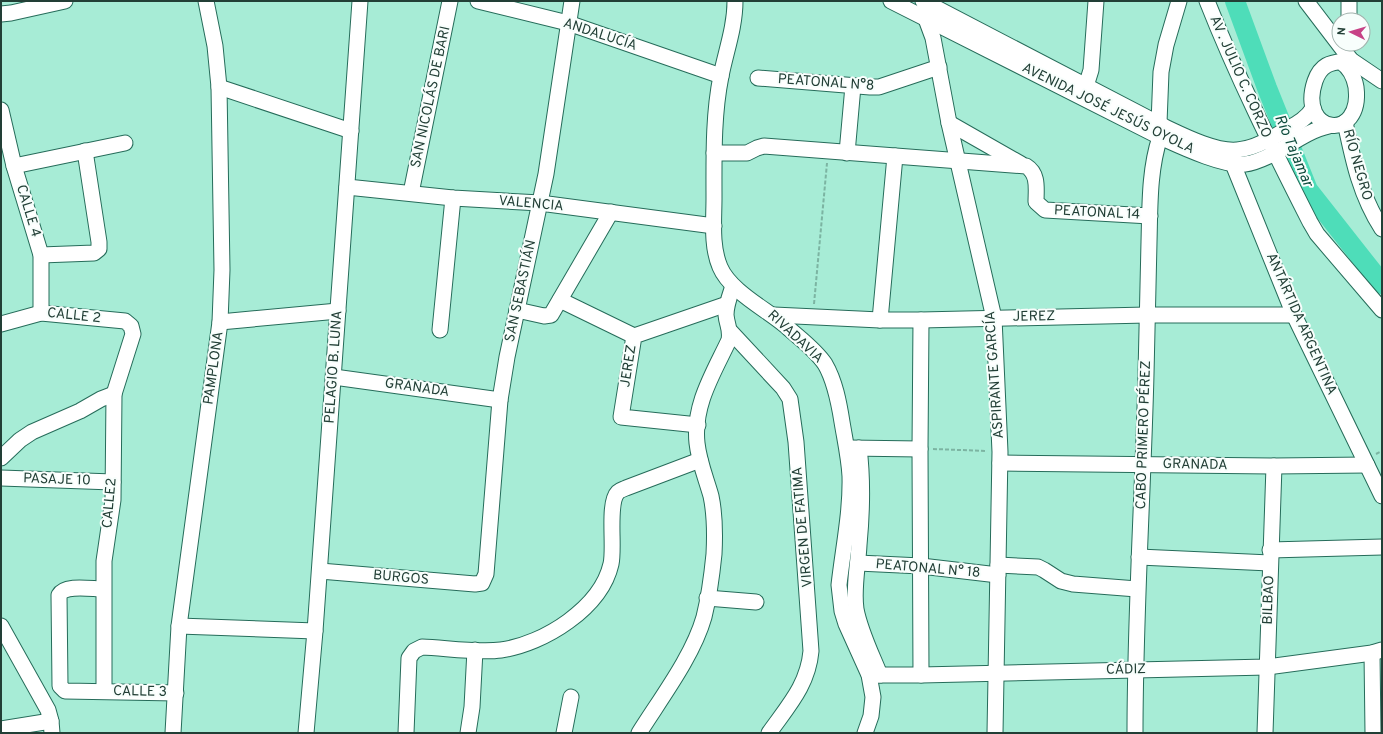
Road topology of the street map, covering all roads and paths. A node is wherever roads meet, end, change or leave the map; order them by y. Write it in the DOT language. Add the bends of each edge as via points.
graph roads {
  1 [pos="65,1"];
  2 [pos="206,1"];
  3 [pos="360,1"];
  4 [pos="450,1"];
  5 [pos="478,1"];
  6 [pos="572,1"];
  7 [pos="736,1"];
  8 [pos="891,1"];
  9 [pos="924,1"];
  10 [pos="1096,1"];
  11 [pos="1179,1"];
  12 [pos="1207,1"];
  13 [pos="1306,1"];
  14 [pos="1349,1"];
  15 [pos="1349,12"];
  16 [pos="1,14"];
  17 [pos="926,19"];
  18 [pos="568,23"];
  19 [pos="1348,52"];
  20 [pos="1346,61"];
  21 [pos="939,67"];
  22 [pos="721,76"];
  23 [pos="758,78"];
  24 [pos="1382,81"];
  25 [pos="853,86"];
  26 [pos="1086,86"];
  27 [pos="219,87"];
  28 [pos="1313,108"];
  29 [pos="1,110"];
  30 [pos="1345,122"];
  31 [pos="949,123"];
  32 [pos="1329,126"];
  33 [pos="1160,130"];
  34 [pos="351,131"];
  35 [pos="1298,131"];
  36 [pos="126,143"];
  37 [pos="1277,143"];
  38 [pos="85,151"];
  39 [pos="828,152"];
  40 [pos="714,153"];
  41 [pos="847,153"];
  42 [pos="895,156"];
  43 [pos="1232,156"];
  44 [pos="958,161"];
  45 [pos="14,166"];
  46 [pos="1026,166"];
  47 [pos="347,187"];
  48 [pos="411,193"];
  49 [pos="453,198"];
  50 [pos="540,203"];
  51 [pos="611,212"];
  52 [pos="1150,216"];
  53 [pos="714,226"];
  54 [pos="1382,228"];
  55 [pos="41,255"];
  56 [pos="733,286"];
  57 [pos="560,300"];
  58 [pos="727,304"];
  59 [pos="517,310"];
  60 [pos="1382,310"];
  61 [pos="338,311"];
  62 [pos="41,313"];
  63 [pos="1147,315"];
  64 [pos="1294,315"];
  65 [pos="774,316"];
  66 [pos="813,317"];
  67 [pos="994,318"];
  68 [pos="880,320"];
  69 [pos="922,320"];
  70 [pos="125,322"];
  71 [pos="220,322"];
  72 [pos="1,324"];
  73 [pos="440,330"];
  74 [pos="730,332"];
  75 [pos="634,336"];
  76 [pos="334,377"];
  77 [pos="114,394"];
  78 [pos="500,400"];
  79 [pos="698,425"];
  80 [pos="853,448"];
  81 [pos="920,448"];
  82 [pos="1000,457"];
  83 [pos="1,458"];
  84 [pos="700,460"];
  85 [pos="1144,464"];
  86 [pos="1367,465"];
  87 [pos="1274,466"];
  88 [pos="1,478"];
  89 [pos="113,482"];
  90 [pos="1382,496"];
  91 [pos="1382,547"];
  92 [pos="1270,556"];
  93 [pos="1139,558"];
  94 [pos="858,564"];
  95 [pos="921,566"];
  96 [pos="998,570"];
  97 [pos="320,571"];
  98 [pos="482,582"];
  99 [pos="103,589"];
  100 [pos="1137,589"];
  101 [pos="707,598"];
  102 [pos="756,602"];
  103 [pos="1,626"];
  104 [pos="179,626"];
  105 [pos="315,631"];
  106 [pos="475,650"];
  107 [pos="1377,651"];
  108 [pos="1267,667"];
  109 [pos="1135,670"];
  110 [pos="996,673"];
  111 [pos="875,675"];
  112 [pos="921,675"];
  113 [pos="104,691"];
  114 [pos="176,693"];
  115 [pos="571,697"];
  116 [pos="52,727"];
  117 [pos="1,729"];
  118 [pos="173,733"];
  119 [pos="306,733"];
  120 [pos="406,733"];
  121 [pos="468,733"];
  122 [pos="564,733"];
  123 [pos="639,733"];
  124 [pos="769,733"];
  125 [pos="865,733"];
  126 [pos="996,733"];
  127 [pos="1135,733"];
  128 [pos="1265,733"];
  129 [pos="1373,733"];
  1 -- 16 [label="street"];
  2 -- 27 [label="street, PAMPLONA" via="215,46"];
  3 -- 34 [label="street, PELAGIO B. LUNA"];
  4 -- 48 [label="street, SAN NICOLÁS DE BARI"];
  5 -- 18 [label="street, ANDALUCÍA"];
  6 -- 18 [label="street, SAN SEBASTIÁN"];
  7 -- 22 [label="street, RIVADAVIA" via="735,18"];
  8 -- 17 [label="street, AVENIDA JOSÉ JESÚS OYOLA"];
  9 -- 17 [label="street, ASPIRANTE GARCÍA"];
  9 -- 26 [label="street"];
  10 -- 26 [label="street" via="1091,70"];
  11 -- 33 [label="street, CABO PRIMERO PÉREZ" via="1161,72"];
  12 -- 37 [label="street, AV . JULIO C. CORZO" via="1228,54"];
  13 -- 20 [label="street"];
  14 -- 15 [label="street"];
  17 -- 21 [label="street, ASPIRANTE GARCÍA"];
  17 -- 33 [label="street, AVENIDA JOSÉ JESÚS OYOLA"];
  18 -- 22 [label="street, ANDALUCÍA"];
  18 -- 50 [label="street, SAN SEBASTIÁN"];
  19 -- 20 [label="street"];
  20 -- 24 [label="street"];
  20 -- 28 [label="street" via="1327,64 1317,75 1312,88"];
  20 -- 30 [label="street" via="1355,80 1356,101"];
  21 -- 25 [label="street, PEATONAL N°8" via="879,87"];
  21 -- 31 [label="street, ASPIRANTE GARCÍA"];
  22 -- 40 [label="street, RIVADAVIA"];
  23 -- 25 [label="street, PEATONAL N°8"];
  25 -- 41 [label="street"];
  26 -- 33 [label="street"];
  27 -- 34 [label="street"];
  27 -- 71 [label="street, PAMPLONA" via="222,270"];
  28 -- 32 [label="street" via="1317,117"];
  28 -- 35 [label="street"];
  29 -- 45 [label="street, CALLE 4"];
  30 -- 32 [label="street"];
  30 -- 54 [label="street, RÍO NEGRO" via="1364,194 1371,212"];
  31 -- 44 [label="street, ASPIRANTE GARCÍA"];
  31 -- 46 [label="street"];
  32 -- 35 [label="street"];
  33 -- 43 [label="street" via="1219,148"];
  33 -- 52 [label="street, CABO PRIMERO PÉREZ" via="1153,159"];
  34 -- 47 [label="street, PELAGIO B. LUNA"];
  35 -- 37 [label="street"];
  36 -- 38 [label="street"];
  37 -- 43 [label="street" via="1245,164"];
  37 -- 60 [label="street, AV . JULIO C. CORZO" via="1317,234"];
  38 -- 45 [label="street"];
  38 -- 55 [label="street" via="99,249 94,253"];
  39 -- 40 [label="street" via="764,146 747,153"];
  39 -- 41 [label="street"];
  39 -- 66 [label="path"];
  40 -- 53 [label="street, RIVADAVIA"];
  41 -- 42 [label="street"];
  42 -- 44 [label="street"];
  42 -- 68 [label="street"];
  43 -- 64 [label="street, ANTÁRTIDA ARGENTINA"];
  44 -- 46 [label="street"];
  44 -- 67 [label="street, ASPIRANTE GARCÍA"];
  45 -- 55 [label="street, CALLE 4"];
  46 -- 52 [label="street, PEATONAL 14" via="1035,179 1036,202 1045,210"];
  47 -- 48 [label="street, VALENCIA"];
  47 -- 61 [label="street, PELAGIO B. LUNA"];
  48 -- 49 [label="street, VALENCIA"];
  49 -- 50 [label="street, VALENCIA"];
  49 -- 73 [label="street"];
  50 -- 51 [label="street, VALENCIA"];
  50 -- 59 [label="street, SAN SEBASTIÁN"];
  51 -- 53 [label="street, VALENCIA"];
  51 -- 57 [label="street"];
  52 -- 63 [label="street, CABO PRIMERO PÉREZ"];
  53 -- 56 [label="street, RIVADAVIA" via="714,248 720,267"];
  55 -- 62 [label="street, CALLE 4"];
  56 -- 58 [label="street"];
  56 -- 65 [label="street, RIVADAVIA"];
  57 -- 59 [label="street" via="551,315 544,316"];
  57 -- 75 [label="street"];
  58 -- 74 [label="street" via="726,315"];
  58 -- 75 [label="street, JEREZ"];
  59 -- 78 [label="street, SAN SEBASTIÁN"];
  61 -- 71 [label="street"];
  61 -- 76 [label="street, PELAGIO B. LUNA"];
  62 -- 70 [label="street, CALLE 2"];
  62 -- 72 [label="street, CALLE 2"];
  63 -- 64 [label="street, JEREZ"];
  63 -- 67 [label="street, JEREZ"];
  63 -- 85 [label="street, CABO PRIMERO PÉREZ"];
  64 -- 86 [label="street, ANTÁRTIDA ARGENTINA"];
  65 -- 66 [label="street, JEREZ"];
  65 -- 80 [label="street, RIVADAVIA" via="825,364"];
  66 -- 68 [label="street, JEREZ"];
  67 -- 69 [label="street, JEREZ"];
  67 -- 82 [label="street, ASPIRANTE GARCÍA"];
  68 -- 69 [label="street, JEREZ"];
  69 -- 81 [label="street"];
  70 -- 77 [label="street, CALLE2" via="131,326 133,334"];
  71 -- 104 [label="street, PAMPLONA"];
  74 -- 79 [label="street" via="729,340 700,402"];
  74 -- 124 [label="street, VIRGEN DE FATIMA" via="783,388 790,400 794,427 810,666 803,684"];
  75 -- 79 [label="street, JEREZ" via="621,417"];
  76 -- 78 [label="street, GRANADA"];
  76 -- 97 [label="street, PELAGIO B. LUNA"];
  77 -- 83 [label="street" via="32,432"];
  77 -- 89 [label="street, CALLE2"];
  78 -- 98 [label="street, SAN SEBASTIÁN" via="486,574"];
  79 -- 84 [label="street"];
  80 -- 81 [label="street"];
  80 -- 94 [label="street" via="861,464"];
  80 -- 111 [label="street, RIVADAVIA" via="838,584 846,624"];
  81 -- 82 [label="path"];
  81 -- 95 [label="street"];
  82 -- 85 [label="street, GRANADA"];
  82 -- 96 [label="street, ASPIRANTE GARCÍA"];
  84 -- 101 [label="street" via="711,496 714,518 714,553"];
  84 -- 106 [label="street" via="618,492 613,501 611,564 597,595 587,605 564,624 521,646 500,650"];
  85 -- 87 [label="street, GRANADA"];
  85 -- 93 [label="street, CABO PRIMERO PÉREZ"];
  86 -- 87 [label="street, GRANADA"];
  86 -- 90 [label="street, ANTÁRTIDA ARGENTINA"];
  87 -- 92 [label="street, BILBAO"];
  88 -- 89 [label="street, PASAJE 10"];
  89 -- 99 [label="street, CALLE2"];
  91 -- 92 [label="street"];
  92 -- 93 [label="street"];
  92 -- 108 [label="street, BILBAO"];
  93 -- 100 [label="street, CABO PRIMERO PÉREZ"];
  94 -- 95 [label="street, PEATONAL N° 18"];
  94 -- 111 [label="street" via="856,610"];
  95 -- 96 [label="street, PEATONAL N° 18"];
  95 -- 112 [label="street"];
  96 -- 100 [label="street, PEATONAL N° 18" via="1038,567 1073,584"];
  96 -- 110 [label="street, ASPIRANTE GARCÍA"];
  97 -- 98 [label="street, BURGOS" via="475,584"];
  97 -- 105 [label="street, PELAGIO B. LUNA"];
  99 -- 113 [label="street, CALLE2"];
  99 -- 113 [label="street, CALLE 3" via="68,588 59,595 60,686 65,691"];
  100 -- 109 [label="street, CABO PRIMERO PÉREZ"];
  101 -- 102 [label="street"];
  101 -- 123 [label="street" via="704,617 694,643"];
  103 -- 116 [label="street" via="48,710"];
  104 -- 105 [label="street"];
  104 -- 114 [label="street, PAMPLONA"];
  105 -- 119 [label="street, PELAGIO B. LUNA"];
  106 -- 120 [label="street" via="422,647 414,650 409,658"];
  106 -- 121 [label="street"];
  107 -- 108 [label="street, CÁDIZ"];
  107 -- 129 [label="street"];
  108 -- 109 [label="street, CÁDIZ"];
  108 -- 128 [label="street, BILBAO"];
  109 -- 110 [label="street, CÁDIZ"];
  109 -- 127 [label="street, CABO PRIMERO PÉREZ"];
  110 -- 112 [label="street, CÁDIZ"];
  110 -- 126 [label="street, ASPIRANTE GARCÍA"];
  111 -- 112 [label="street, CÁDIZ"];
  111 -- 125 [label="street, RIVADAVIA" via="871,716"];
  113 -- 114 [label="street, CALLE 3"];
  114 -- 118 [label="street, PAMPLONA"];
  115 -- 122 [label="street"];
  116 -- 117 [label="street"];
}
